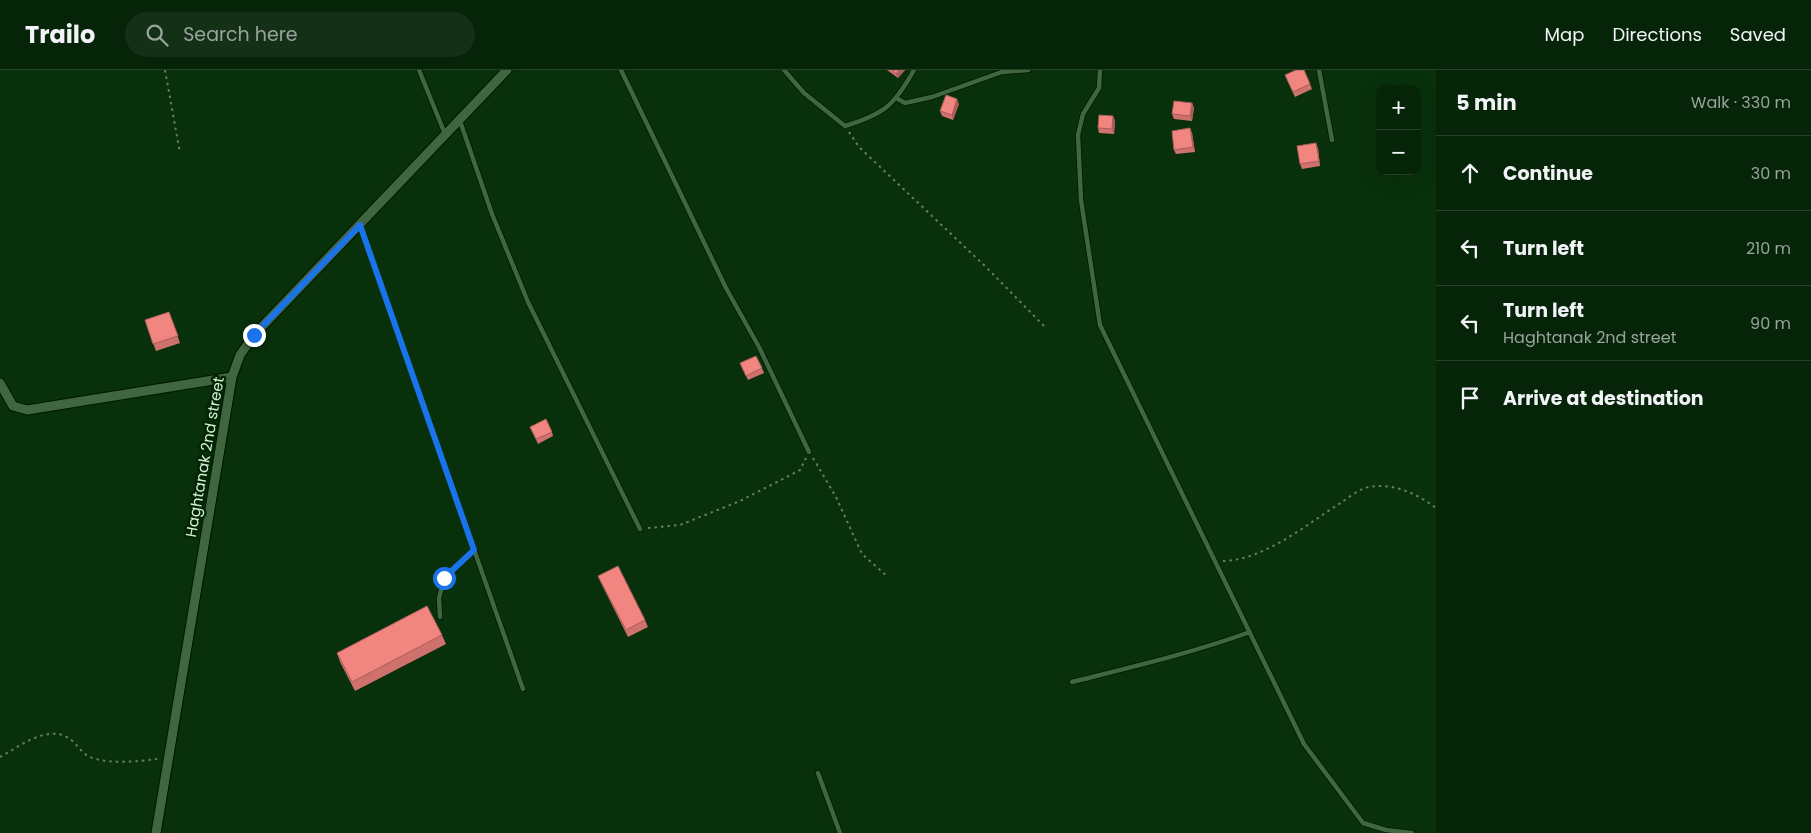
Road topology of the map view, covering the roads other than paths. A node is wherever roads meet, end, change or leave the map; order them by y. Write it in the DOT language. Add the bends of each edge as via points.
graph roads {
  1 [pos="419,70"];
  2 [pos="508,70"];
  3 [pos="621,70"];
  4 [pos="784,70"];
  5 [pos="914,70"];
  6 [pos="1028,70"];
  7 [pos="1100,70"];
  8 [pos="1319,70"];
  9 [pos="896,98"];
  10 [pos="460,121"];
  11 [pos="446,135"];
  12 [pos="1332,140"];
  13 [pos="360,225"];
  14 [pos="232,377"];
  15 [pos="0,383"];
  16 [pos="809,452"];
  17 [pos="640,529"];
  18 [pos="474,550"];
  19 [pos="440,617"];
  20 [pos="1250,632"];
  21 [pos="1072,682"];
  22 [pos="523,689"];
  23 [pos="818,773"];
  24 [pos="156,833"];
  25 [pos="840,833"];
  26 [pos="1412,833"];
  1 -- 11 [label="lane"];
  2 -- 10 [label="street, Haghtanak 2nd street"];
  3 -- 16 [label="lane"];
  4 -- 9 [label="lane" via="804,93 845,126 870,119"];
  5 -- 9 [label="lane"];
  6 -- 9 [label="lane" via="1002,72 932,97 905,103"];
  7 -- 20 [label="lane" via="1099,88 1084,114 1078,135 1081,200 1100,325"];
  8 -- 12 [label="lane"];
  10 -- 11 [label="street, Haghtanak 2nd street"];
  10 -- 17 [label="lane" via="492,214 528,302"];
  11 -- 13 [label="street, Haghtanak 2nd street"];
  13 -- 14 [label="street, Haghtanak 2nd street" via="254,335 240,355"];
  13 -- 18 [label="lane"];
  14 -- 15 [label="street" via="27,410 13,406"];
  14 -- 24 [label="street, Haghtanak 2nd street"];
  18 -- 19 [label="lane" via="444,578 439,598"];
  18 -- 22 [label="lane"];
  20 -- 21 [label="lane" via="1215,645"];
  20 -- 26 [label="lane" via="1304,744 1363,823"];
  23 -- 25 [label="lane"];
}
